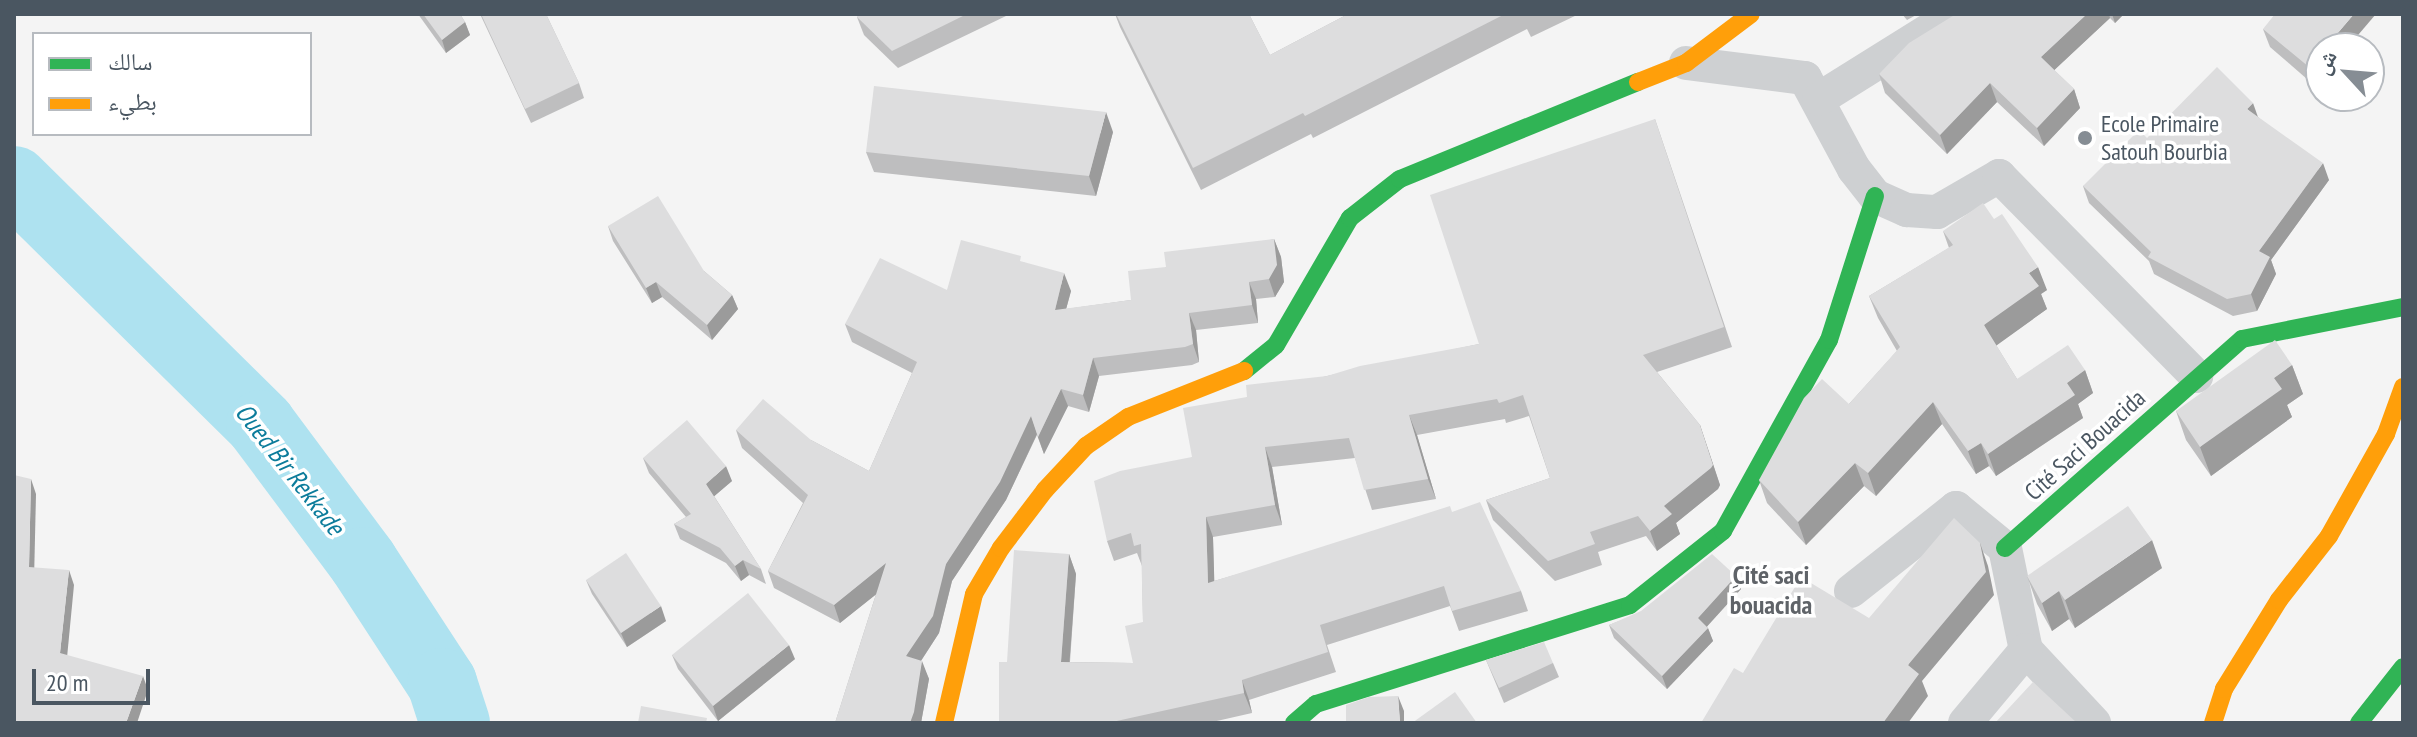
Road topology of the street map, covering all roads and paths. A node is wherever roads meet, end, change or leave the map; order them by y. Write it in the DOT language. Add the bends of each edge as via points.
graph roads {
  1 [pos="1751,14"];
  2 [pos="1955,14"];
  3 [pos="1686,63"];
  4 [pos="1819,99"];
  5 [pos="1875,196"];
  6 [pos="2403,307"];
  7 [pos="2196,376"];
  8 [pos="2403,387"];
  9 [pos="2005,548"];
  10 [pos="1851,591"];
  11 [pos="2026,650"];
  12 [pos="2403,667"];
  13 [pos="944,723"];
  14 [pos="1294,723"];
  15 [pos="1965,723"];
  16 [pos="2094,723"];
  17 [pos="2213,723"];
  18 [pos="2359,723"];
  1 -- 3 [label="street"];
  2 -- 4 [label="street"];
  3 -- 4 [label="street" via="1805,78"];
  3 -- 13 [label="street" via="1400,179 1350,218 1276,345 1252,368 1128,417 1086,446 1001,548 974,594"];
  4 -- 5 [label="street" via="1854,169"];
  5 -- 7 [label="street" via="1907,210 1937,212 1999,176"];
  5 -- 14 [label="street" via="1829,340 1723,531 1630,605 1316,704"];
  6 -- 7 [label="street, Cité Saci Bouacida" via="2242,339"];
  7 -- 9 [label="street, Cité Saci Bouacida"];
  8 -- 17 [label="street" via="2386,434 2329,536 2279,600 2224,689"];
  9 -- 10 [label="street" via="1956,508"];
  9 -- 11 [label="street"];
  11 -- 15 [label="street"];
  11 -- 16 [label="street"];
  12 -- 18 [label="street"];
}
